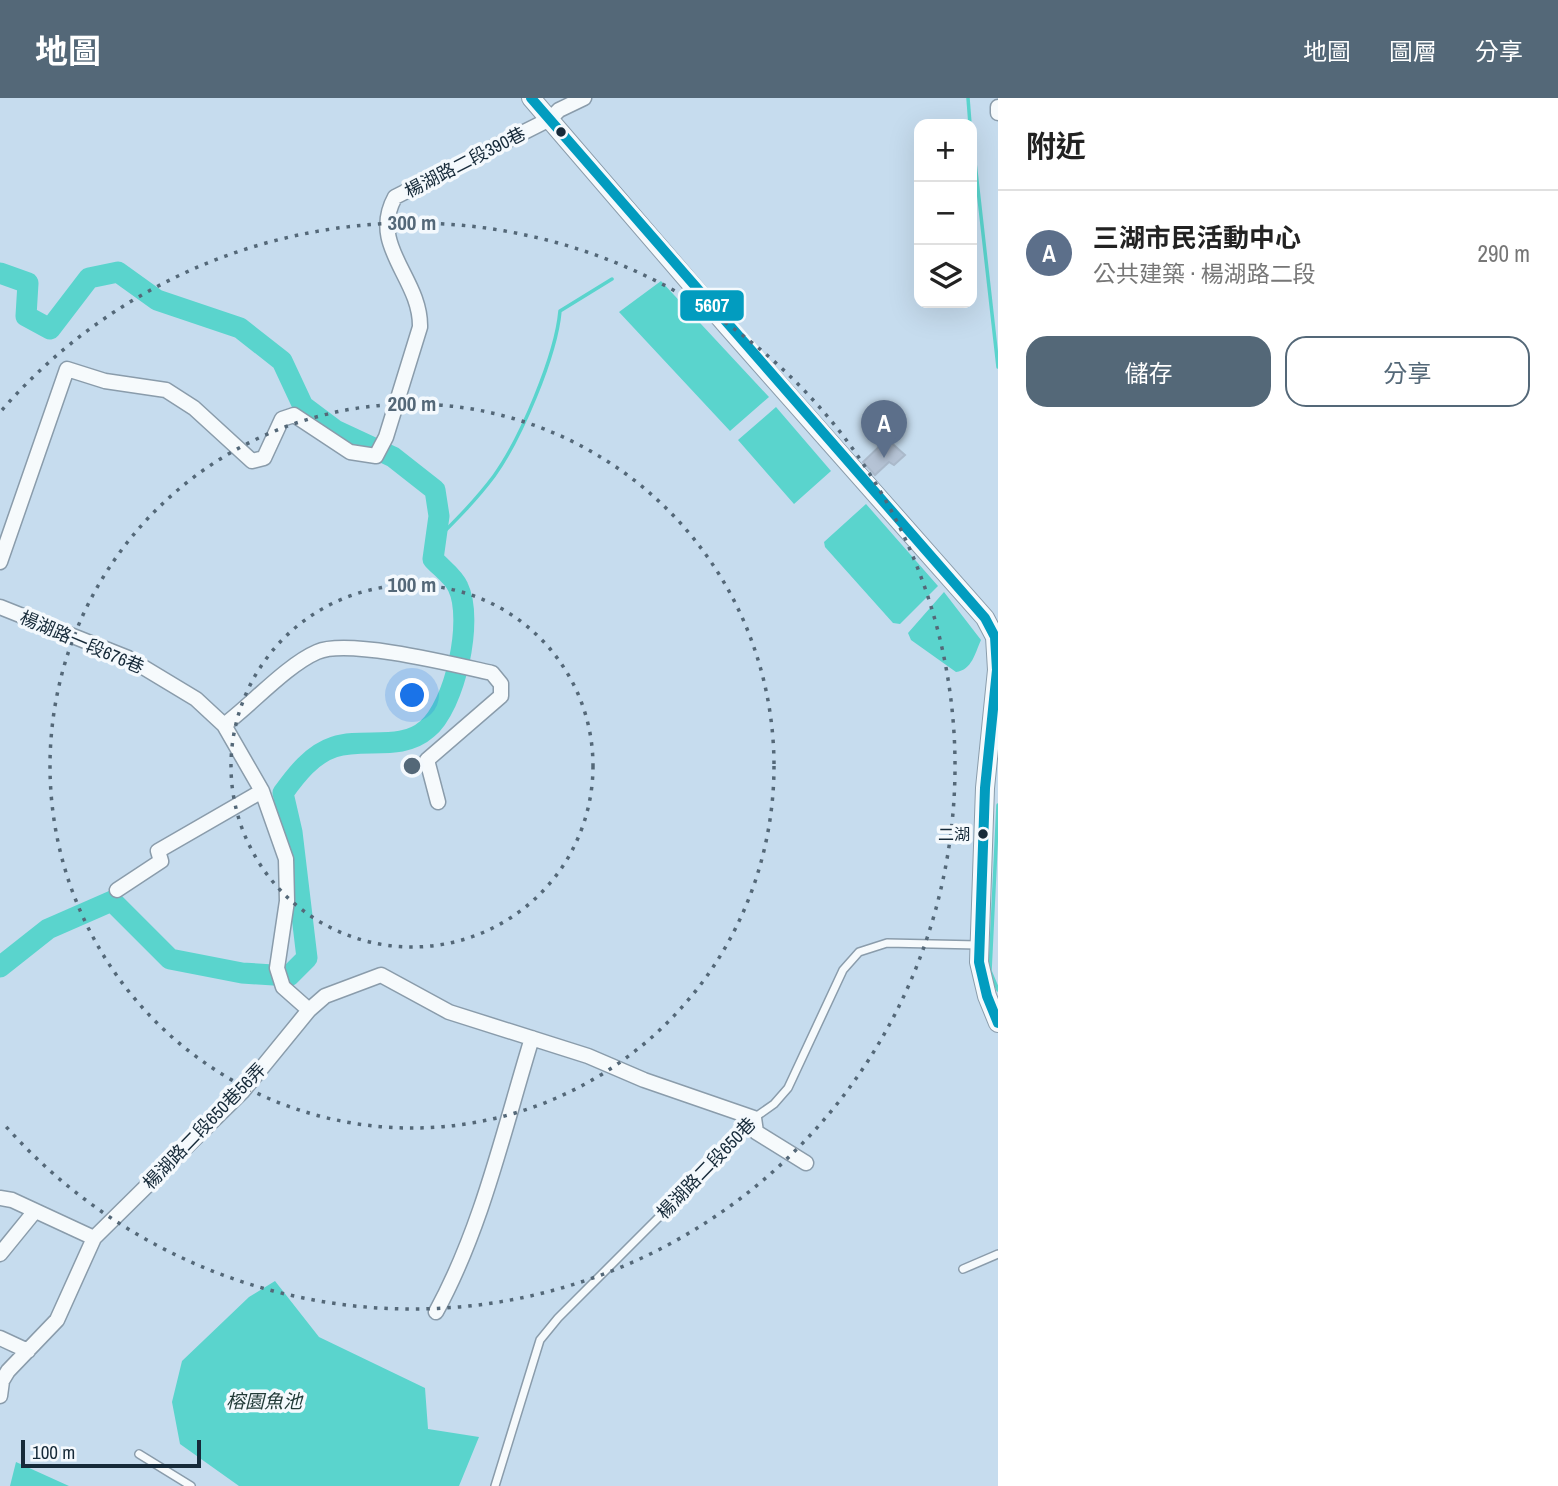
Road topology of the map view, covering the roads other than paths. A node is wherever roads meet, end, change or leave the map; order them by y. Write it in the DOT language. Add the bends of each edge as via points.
graph roads {
  1 [pos="531,98"];
  2 [pos="584,98"];
  3 [pos="998,107"];
  4 [pos="998,113"];
  5 [pos="550,119"];
  6 [pos="0,562"];
  7 [pos="0,607"];
  8 [pos="224,725"];
  9 [pos="992,787"];
  10 [pos="262,791"];
  11 [pos="438,802"];
  12 [pos="117,890"];
  13 [pos="979,945"];
  14 [pos="309,1010"];
  15 [pos="998,1023"];
  16 [pos="532,1038"];
  17 [pos="754,1118"];
  18 [pos="806,1163"];
  19 [pos="0,1198"];
  20 [pos="35,1210"];
  21 [pos="94,1238"];
  22 [pos="0,1254"];
  23 [pos="998,1254"];
  24 [pos="963,1269"];
  25 [pos="436,1311"];
  26 [pos="0,1338"];
  27 [pos="28,1351"];
  28 [pos="0,1396"];
  29 [pos="139,1454"];
  30 [pos="191,1486"];
  31 [pos="495,1486"];
  1 -- 5 [label="street"];
  2 -- 5 [label="street"];
  3 -- 4 [label="street"];
  5 -- 6 [label="street, 楊湖路二段390巷" via="395,197 390,206 386,222 389,246 408,276 421,312 393,415 376,456 350,452 294,415 282,419 264,458 252,461 194,408 166,390 105,381 67,369"];
  5 -- 9 [label="street" via="681,275 985,618 996,636"];
  7 -- 8 [label="street, 楊湖路一段676巷" via="128,658 196,699"];
  8 -- 10 [label="street, 楊湖路一段676巷"];
  8 -- 11 [label="street" via="298,662 329,647 492,673 501,684 501,696 427,760"];
  9 -- 13 [label="street"];
  10 -- 12 [label="street" via="158,851 161,861"];
  10 -- 14 [label="street, 楊湖路一段676巷" via="285,859 287,901 277,968 283,987"];
  13 -- 15 [label="street" via="986,996"];
  13 -- 17 [label="lane, 楊湖路二段650巷" via="887,943 859,952 843,970 788,1088"];
  14 -- 16 [label="street, 楊湖路二段650巷56弄" via="325,996 381,975 449,1012"];
  14 -- 21 [label="street, 楊湖路二段650巷56弄" via="242,1092"];
  16 -- 17 [label="street, 楊湖路二段650巷56弄"];
  16 -- 25 [label="street" via="482,1198"];
  17 -- 18 [label="street" via="756,1132"];
  17 -- 31 [label="lane, 楊湖路二段650巷" via="540,1340"];
  19 -- 20 [label="street"];
  20 -- 21 [label="street"];
  20 -- 22 [label="street"];
  21 -- 27 [label="street, 楊湖路二段650巷56弄" via="57,1320"];
  23 -- 24 [label="lane"];
  26 -- 27 [label="street"];
  27 -- 28 [label="street, 楊湖路二段650巷56弄" via="8,1371"];
  29 -- 30 [label="lane"];
}
